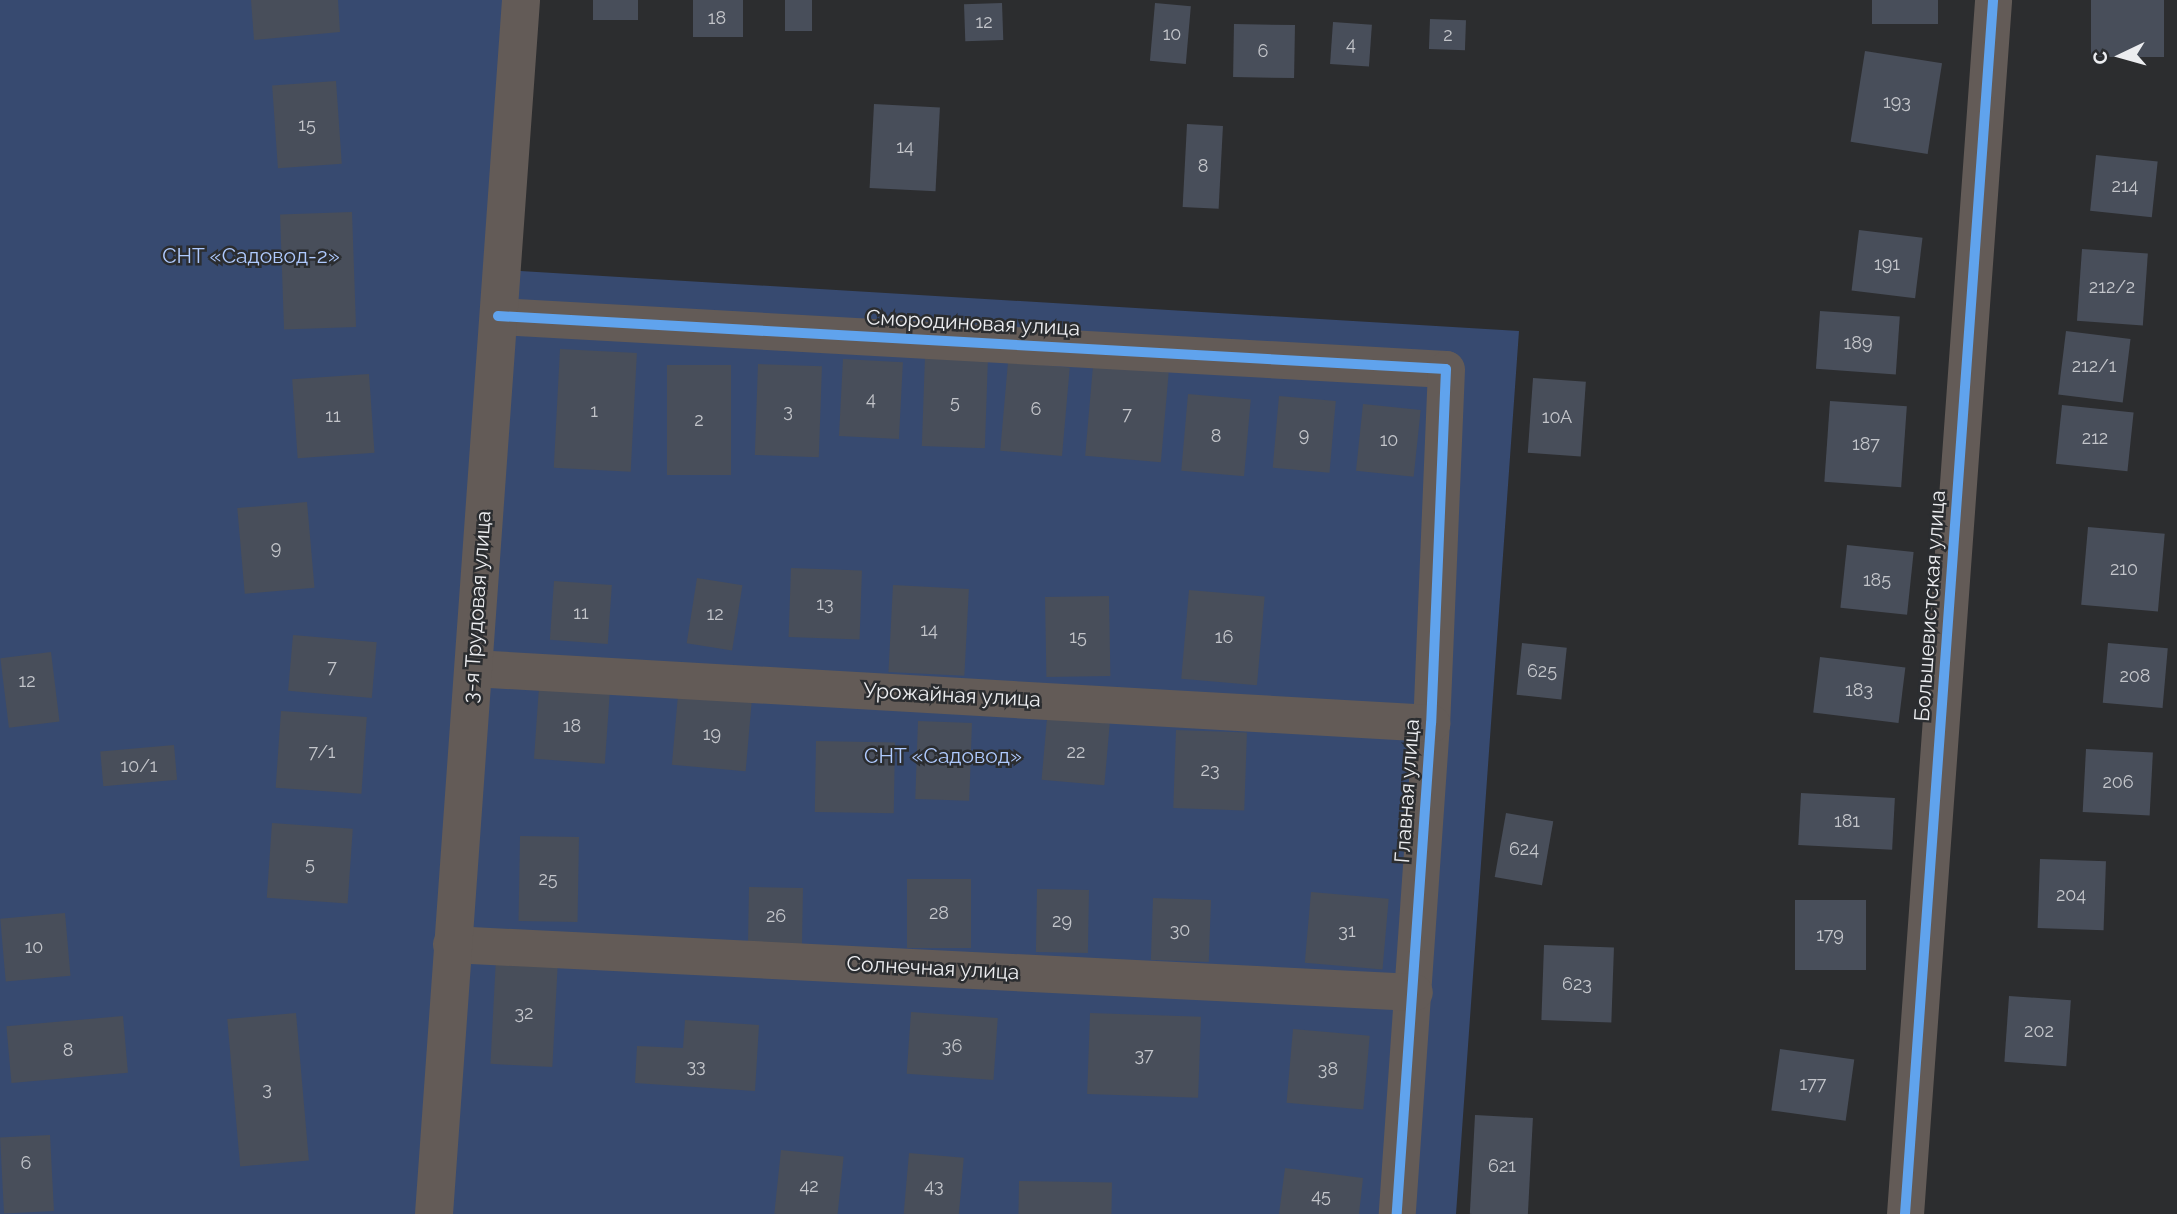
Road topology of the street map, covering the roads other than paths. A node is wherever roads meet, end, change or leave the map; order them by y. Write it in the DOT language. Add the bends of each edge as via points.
graph roads {
  1 [pos="520,0"];
  2 [pos="1993,0"];
  3 [pos="498,316"];
  4 [pos="1446,369"];
  5 [pos="473,668"];
  6 [pos="1431,723"];
  7 [pos="451,944"];
  8 [pos="1414,992"];
  9 [pos="434,1214"];
  10 [pos="1397,1214"];
  11 [pos="1905,1214"];
  1 -- 3 [label="street, 3-я Трудовая улица"];
  2 -- 11 [label="street, Большевистская улица"];
  3 -- 4 [label="street, Смородиновая улица"];
  3 -- 5 [label="street, 3-я Трудовая улица"];
  4 -- 6 [label="street, Главная улица"];
  5 -- 6 [label="street, Урожайная улица"];
  5 -- 7 [label="street, 3-я Трудовая улица"];
  6 -- 8 [label="street, Главная улица"];
  7 -- 8 [label="street, Солнечная улица"];
  7 -- 9 [label="street, 3-я Трудовая улица"];
  8 -- 10 [label="street, Главная улица"];
}
